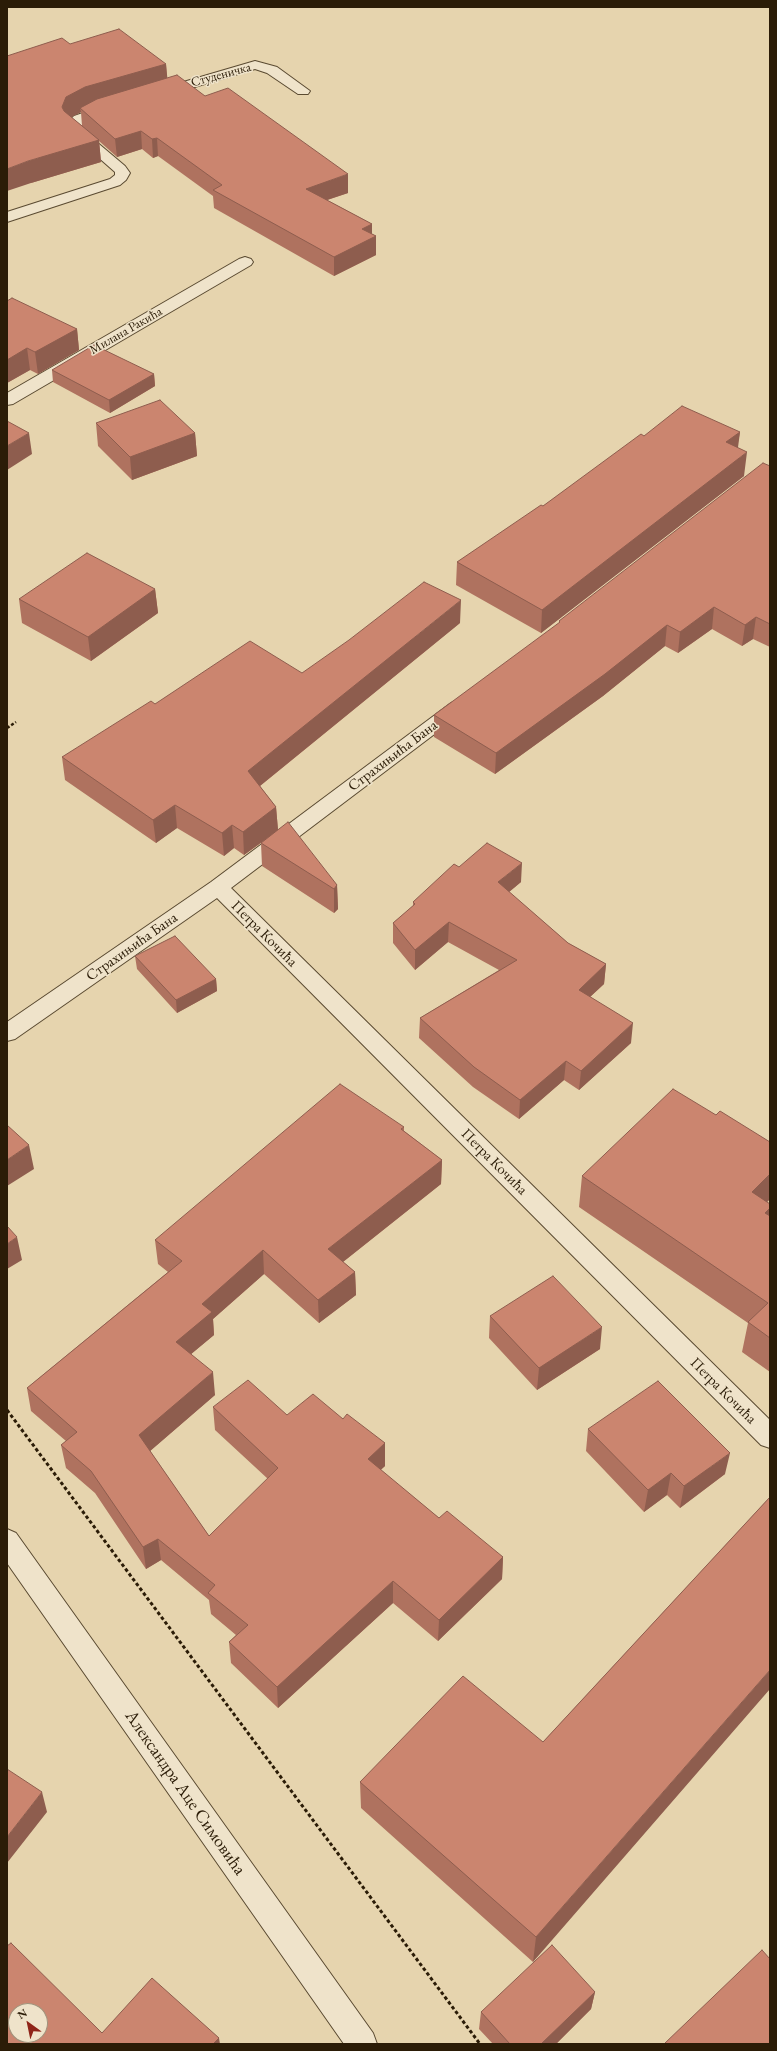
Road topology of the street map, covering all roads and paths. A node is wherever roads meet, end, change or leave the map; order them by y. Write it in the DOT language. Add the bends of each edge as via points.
graph roads {
  1 [pos="303,91"];
  2 [pos="145,97"];
  3 [pos="122,104"];
  4 [pos="7,217"];
  5 [pos="245,262"];
  6 [pos="7,400"];
  7 [pos="471,697"];
  8 [pos="16,722"];
  9 [pos="7,728"];
  10 [pos="218,887"];
  11 [pos="7,1033"];
  12 [pos="7,1410"];
  13 [pos="770,1438"];
  14 [pos="7,1541"];
  15 [pos="362,2044"];
  16 [pos="480,2044"];
  1 -- 2 [label="street, Студеничка" via="272,70 255,65"];
  3 -- 4 [label="street" via="79,119 74,123 73,130 120,169 123,173 121,177 115,182"];
  5 -- 6 [label="street, Милана Ракића"];
  7 -- 10 [label="street, Страхињића Бана"];
  8 -- 9 [label="path"];
  10 -- 11 [label="street, Страхињића Бана"];
  10 -- 13 [label="street, Петра Кочића"];
  12 -- 16 [label="path"];
  14 -- 15 [label="street, Александра Аце Симовића"];
}
